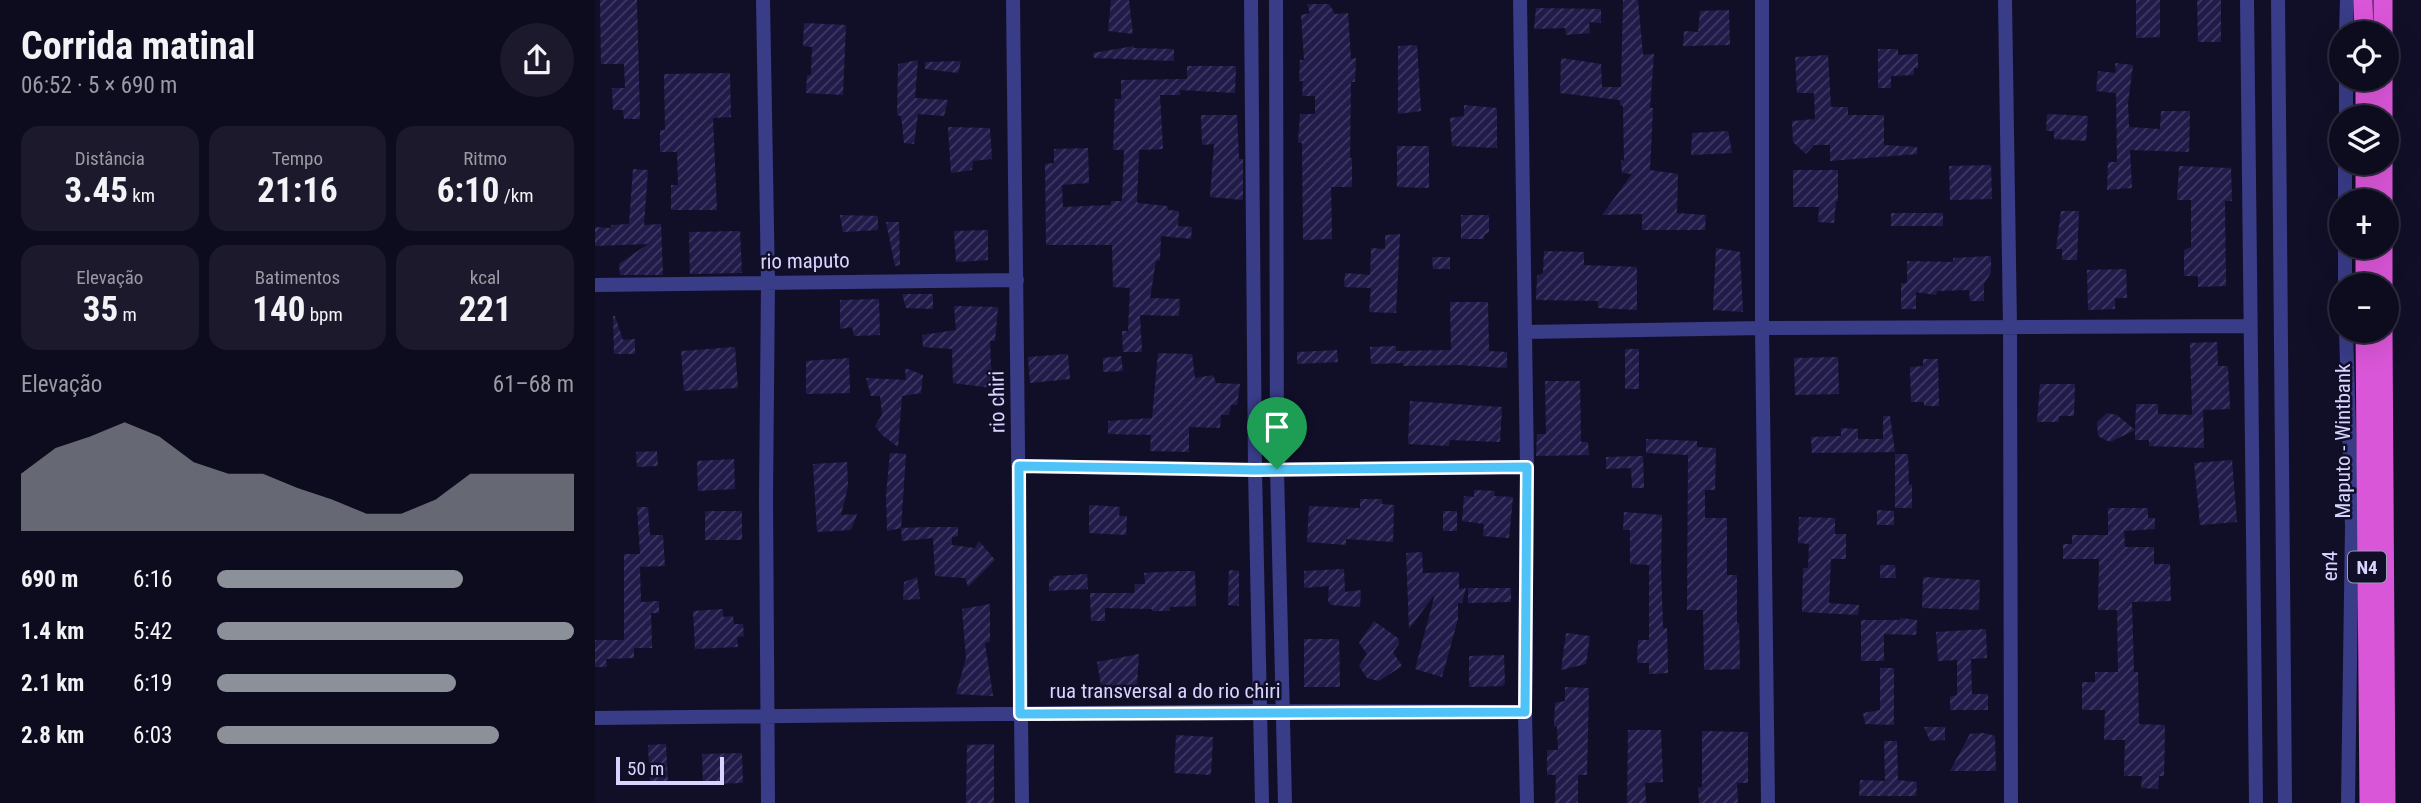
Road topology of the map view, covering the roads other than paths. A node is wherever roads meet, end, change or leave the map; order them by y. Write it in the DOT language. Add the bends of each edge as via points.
graph roads {
  1 [pos="763,0"];
  2 [pos="1013,0"];
  3 [pos="1251,0"];
  4 [pos="1276,0"];
  5 [pos="1520,0"];
  6 [pos="1762,0"];
  7 [pos="2005,0"];
  8 [pos="2247,0"];
  9 [pos="2278,0"];
  10 [pos="2347,0"];
  11 [pos="2363,0"];
  12 [pos="2383,0"];
  13 [pos="2346,21"];
  14 [pos="2364,21"];
  15 [pos="2383,21"];
  16 [pos="1017,279"];
  17 [pos="768,283"];
  18 [pos="595,285"];
  19 [pos="2010,327"];
  20 [pos="2250,327"];
  21 [pos="1762,328"];
  22 [pos="1525,332"];
  23 [pos="2346,343"];
  24 [pos="2365,343"];
  25 [pos="2383,343"];
  26 [pos="1019,466"];
  27 [pos="1527,467"];
  28 [pos="1277,469"];
  29 [pos="1255,470"];
  30 [pos="1283,711"];
  31 [pos="1261,712"];
  32 [pos="1525,712"];
  33 [pos="1020,714"];
  34 [pos="767,716"];
  35 [pos="595,718"];
  36 [pos="768,803"];
  37 [pos="1022,803"];
  38 [pos="1262,803"];
  39 [pos="1285,803"];
  40 [pos="1527,803"];
  41 [pos="1768,803"];
  42 [pos="2011,803"];
  43 [pos="2256,803"];
  44 [pos="2285,803"];
  45 [pos="2348,803"];
  46 [pos="2369,803"];
  47 [pos="2386,803"];
  1 -- 17 [label="street"];
  2 -- 16 [label="street, rio chiri"];
  3 -- 29 [label="street"];
  4 -- 28 [label="street"];
  5 -- 22 [label="street"];
  6 -- 21 [label="street"];
  7 -- 19 [label="street"];
  8 -- 20 [label="street"];
  9 -- 44 [label="street"];
  10 -- 13 [label="street"];
  11 -- 14 [label="highway"];
  12 -- 15 [label="highway"];
  16 -- 17 [label="street, rio maputo"];
  16 -- 26 [label="street, rio chiri"];
  17 -- 18 [label="street, rio maputo"];
  17 -- 34 [label="street"];
  19 -- 20 [label="street"];
  19 -- 21 [label="street"];
  19 -- 42 [label="street"];
  20 -- 43 [label="street"];
  21 -- 22 [label="street"];
  21 -- 41 [label="street"];
  22 -- 27 [label="street"];
  23 -- 45 [label="street, en4" via="2352,526"];
  24 -- 46 [label="highway, Maputo - Wintbank / N4"];
  25 -- 47 [label="highway, Maputo - Wintbank / N4"];
  26 -- 29 [label="street"];
  26 -- 33 [label="street, rio chiri"];
  27 -- 28 [label="street"];
  27 -- 32 [label="street"];
  28 -- 29 [label="street"];
  28 -- 30 [label="street"];
  29 -- 31 [label="street"];
  30 -- 31 [label="street, rua transversal a do rio chiri"];
  30 -- 32 [label="street, rua transversal a do rio chiri"];
  30 -- 39 [label="street"];
  31 -- 33 [label="street, rua transversal a do rio chiri"];
  31 -- 38 [label="street"];
  32 -- 40 [label="street"];
  33 -- 34 [label="street, rua transversal a do rio chiri"];
  33 -- 37 [label="street, rio chiri"];
  34 -- 35 [label="street, rua transversal a do rio chiri"];
  34 -- 36 [label="street"];
}
